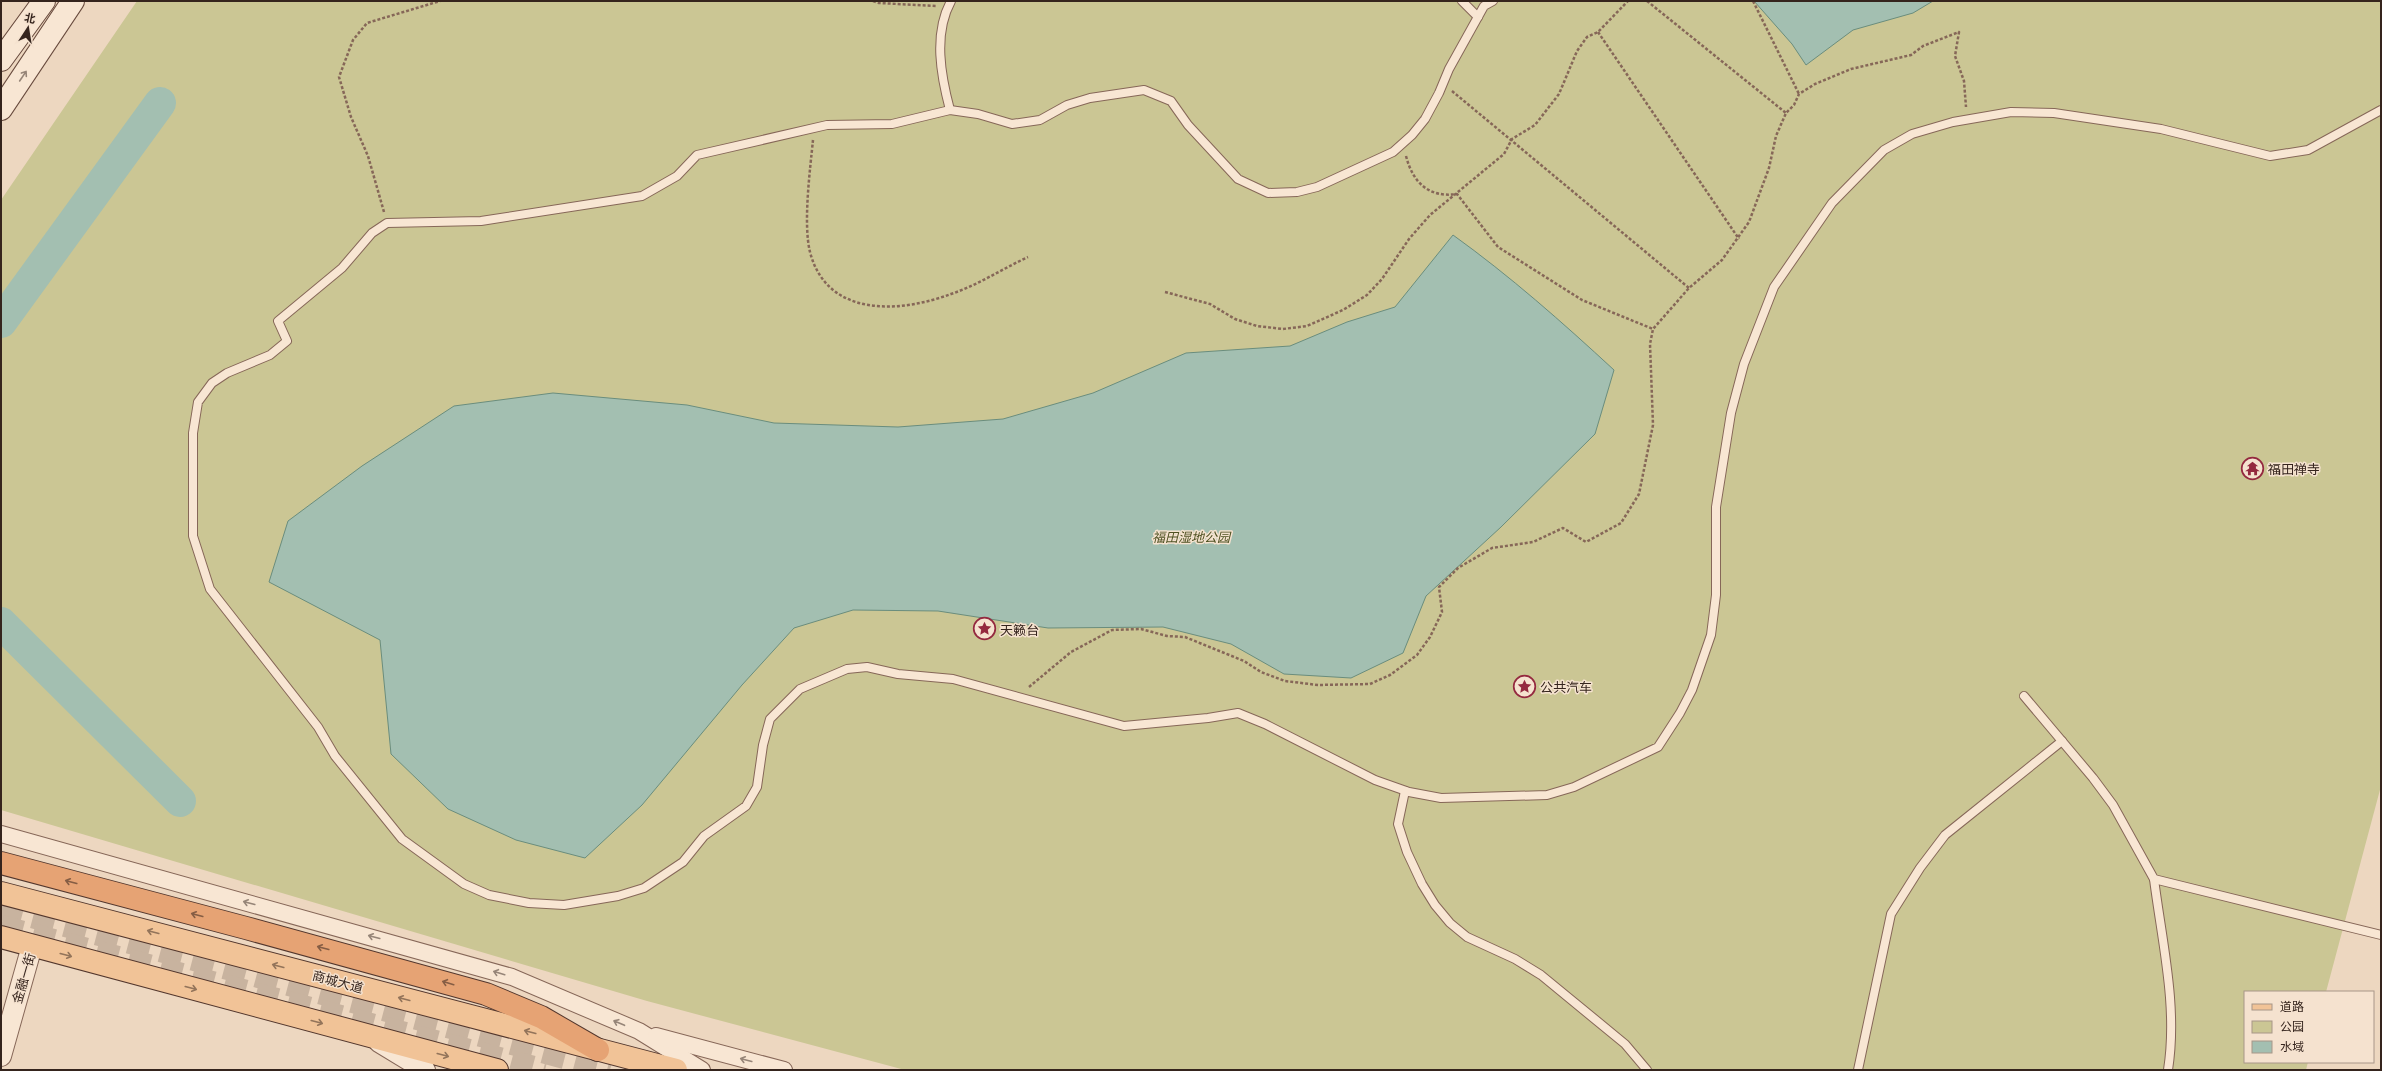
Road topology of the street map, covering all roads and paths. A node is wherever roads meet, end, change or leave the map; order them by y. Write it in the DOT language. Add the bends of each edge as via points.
graph roads {
  1 [pos="44,1"];
  2 [pos="73,1"];
  3 [pos="440,1"];
  4 [pos="873,1"];
  5 [pos="1462,1"];
  6 [pos="1493,1"];
  7 [pos="1628,1"];
  8 [pos="1647,1"];
  9 [pos="1753,1"];
  10 [pos="950,4"];
  11 [pos="1478,17"];
  12 [pos="1598,32"];
  13 [pos="1,60"];
  14 [pos="1443,84"];
  15 [pos="1799,94"];
  16 [pos="1,109"];
  17 [pos="950,110"];
  18 [pos="2381,110"];
  19 [pos="1786,113"];
  20 [pos="1966,120"];
  21 [pos="814,128"];
  22 [pos="1512,140"];
  23 [pos="1403,143"];
  24 [pos="1457,194"];
  25 [pos="387,223"];
  26 [pos="1739,239"];
  27 [pos="1028,257"];
  28 [pos="1689,288"];
  29 [pos="1165,292"];
  30 [pos="1653,329"];
  31 [pos="1017,696"];
  32 [pos="2024,696"];
  33 [pos="2062,741"];
  34 [pos="1405,791"];
  35 [pos="1,834"];
  36 [pos="1,863"];
  37 [pos="2154,879"];
  38 [pos="1,892"];
  39 [pos="2381,935"];
  40 [pos="1,938"];
  41 [pos="32,946"];
  42 [pos="639,1031"];
  43 [pos="371,1036"];
  44 [pos="598,1050"];
  45 [pos="1,1056"];
  46 [pos="425,1070"];
  47 [pos="497,1070"];
  48 [pos="676,1070"];
  49 [pos="702,1070"];
  50 [pos="784,1070"];
  51 [pos="1647,1070"];
  52 [pos="1858,1070"];
  53 [pos="2168,1070"];
  1 -- 13 [label="main road"];
  16 -- 2 [label="main road, one-way"];
  3 -- 25 [label="path" via="367,23 353,40 339,77 351,117 368,156"];
  4 -- 10 [label="path"];
  5 -- 11 [label="lane"];
  6 -- 11 [label="lane" via="1484,6"];
  7 -- 12 [label="path"];
  8 -- 19 [label="path"];
  9 -- 15 [label="path"];
  10 -- 17 [label="lane" via="943,28 941,55 942,79"];
  11 -- 14 [label="lane"];
  12 -- 22 [label="path" via="1588,37 1577,51 1568,76 1535,125"];
  12 -- 26 [label="path"];
  14 -- 22 [label="path"];
  14 -- 23 [label="lane" via="1425,119"];
  15 -- 19 [label="path" via="1794,105"];
  15 -- 20 [label="path" via="1851,68 1911,55 1923,46 1959,32 1956,56 1964,81"];
  17 -- 21 [label="lane" via="892,124 827,125"];
  17 -- 23 [label="lane" via="978,114 1012,124 1040,120 1067,105 1090,98 1144,90 1171,101 1188,125 1238,179 1268,193 1297,192 1317,187 1393,152"];
  18 -- 20 [label="lane" via="2308,150 2270,156 2161,128 2054,113 2011,112"];
  19 -- 26 [label="path" via="1776,136 1761,194"];
  20 -- 34 [label="lane" via="1912,134 1884,150 1832,203 1774,287 1744,364 1731,413 1716,507 1716,595 1711,635 1692,690 1658,747 1574,787 1547,795 1441,798"];
  21 -- 25 [label="lane" via="697,155 677,176 642,196 481,221"];
  21 -- 27 [label="path" via="809,177 810,251 820,278 840,297 872,307 916,305 970,287"];
  22 -- 24 [label="path" via="1504,154"];
  22 -- 28 [label="path"];
  23 -- 24 [label="path" via="1407,161 1418,183 1434,194"];
  24 -- 29 [label="path" via="1430,215 1367,295 1328,319 1307,326 1283,329 1257,326 1234,319 1210,304"];
  24 -- 30 [label="path" via="1498,247 1582,300"];
  25 -- 31 [label="lane" via="372,233 342,268 278,321 287,341 270,355 228,373 212,383 198,402 193,433 192,508 193,536 210,589 318,727 335,756 402,839 464,884 489,896 552,906 618,896 644,888 664,876 683,862 704,836 746,806 757,787 770,719 800,689 847,669 867,667 898,674 953,679"];
  26 -- 28 [label="path" via="1717,265"];
  28 -- 30 [label="path"];
  30 -- 31 [label="path" via="1650,344 1653,425 1639,494 1621,522 1586,542 1563,528 1533,542 1492,548 1458,568 1440,587 1442,612 1430,637 1417,655 1390,675 1370,684 1345,686 1285,681 1185,637 1167,636 1141,628 1112,630 1071,652"];
  31 -- 34 [label="lane" via="1124,726 1238,713 1375,780"];
  32 -- 33 [label="lane"];
  33 -- 37 [label="lane" via="2112,805"];
  33 -- 52 [label="lane" via="1945,835 1904,892 1891,914"];
  34 -- 51 [label="lane" via="1398,824 1407,852 1428,895 1450,923 1467,937 1515,959 1541,975 1625,1044"];
  42 -- 35 [label="street, one-way" via="512,977 465,962"];
  44 -- 36 [label="highway, one-way" via="541,1017 486,994"];
  37 -- 39 [label="lane"];
  37 -- 53 [label="lane" via="2170,994"];
  44 -- 38 [label="main road, 商城大道, one-way"];
  40 -- 41 [label="main road"];
  41 -- 43 [label="main road, one-way"];
  41 -- 45 [label="street, 金融一街"];
  42 -- 49 [label="street"];
  50 -- 42 [label="street, one-way"];
  43 -- 46 [label="street"];
  43 -- 47 [label="main road, one-way"];
  44 -- 48 [label="main road, 商城大道"];
}
